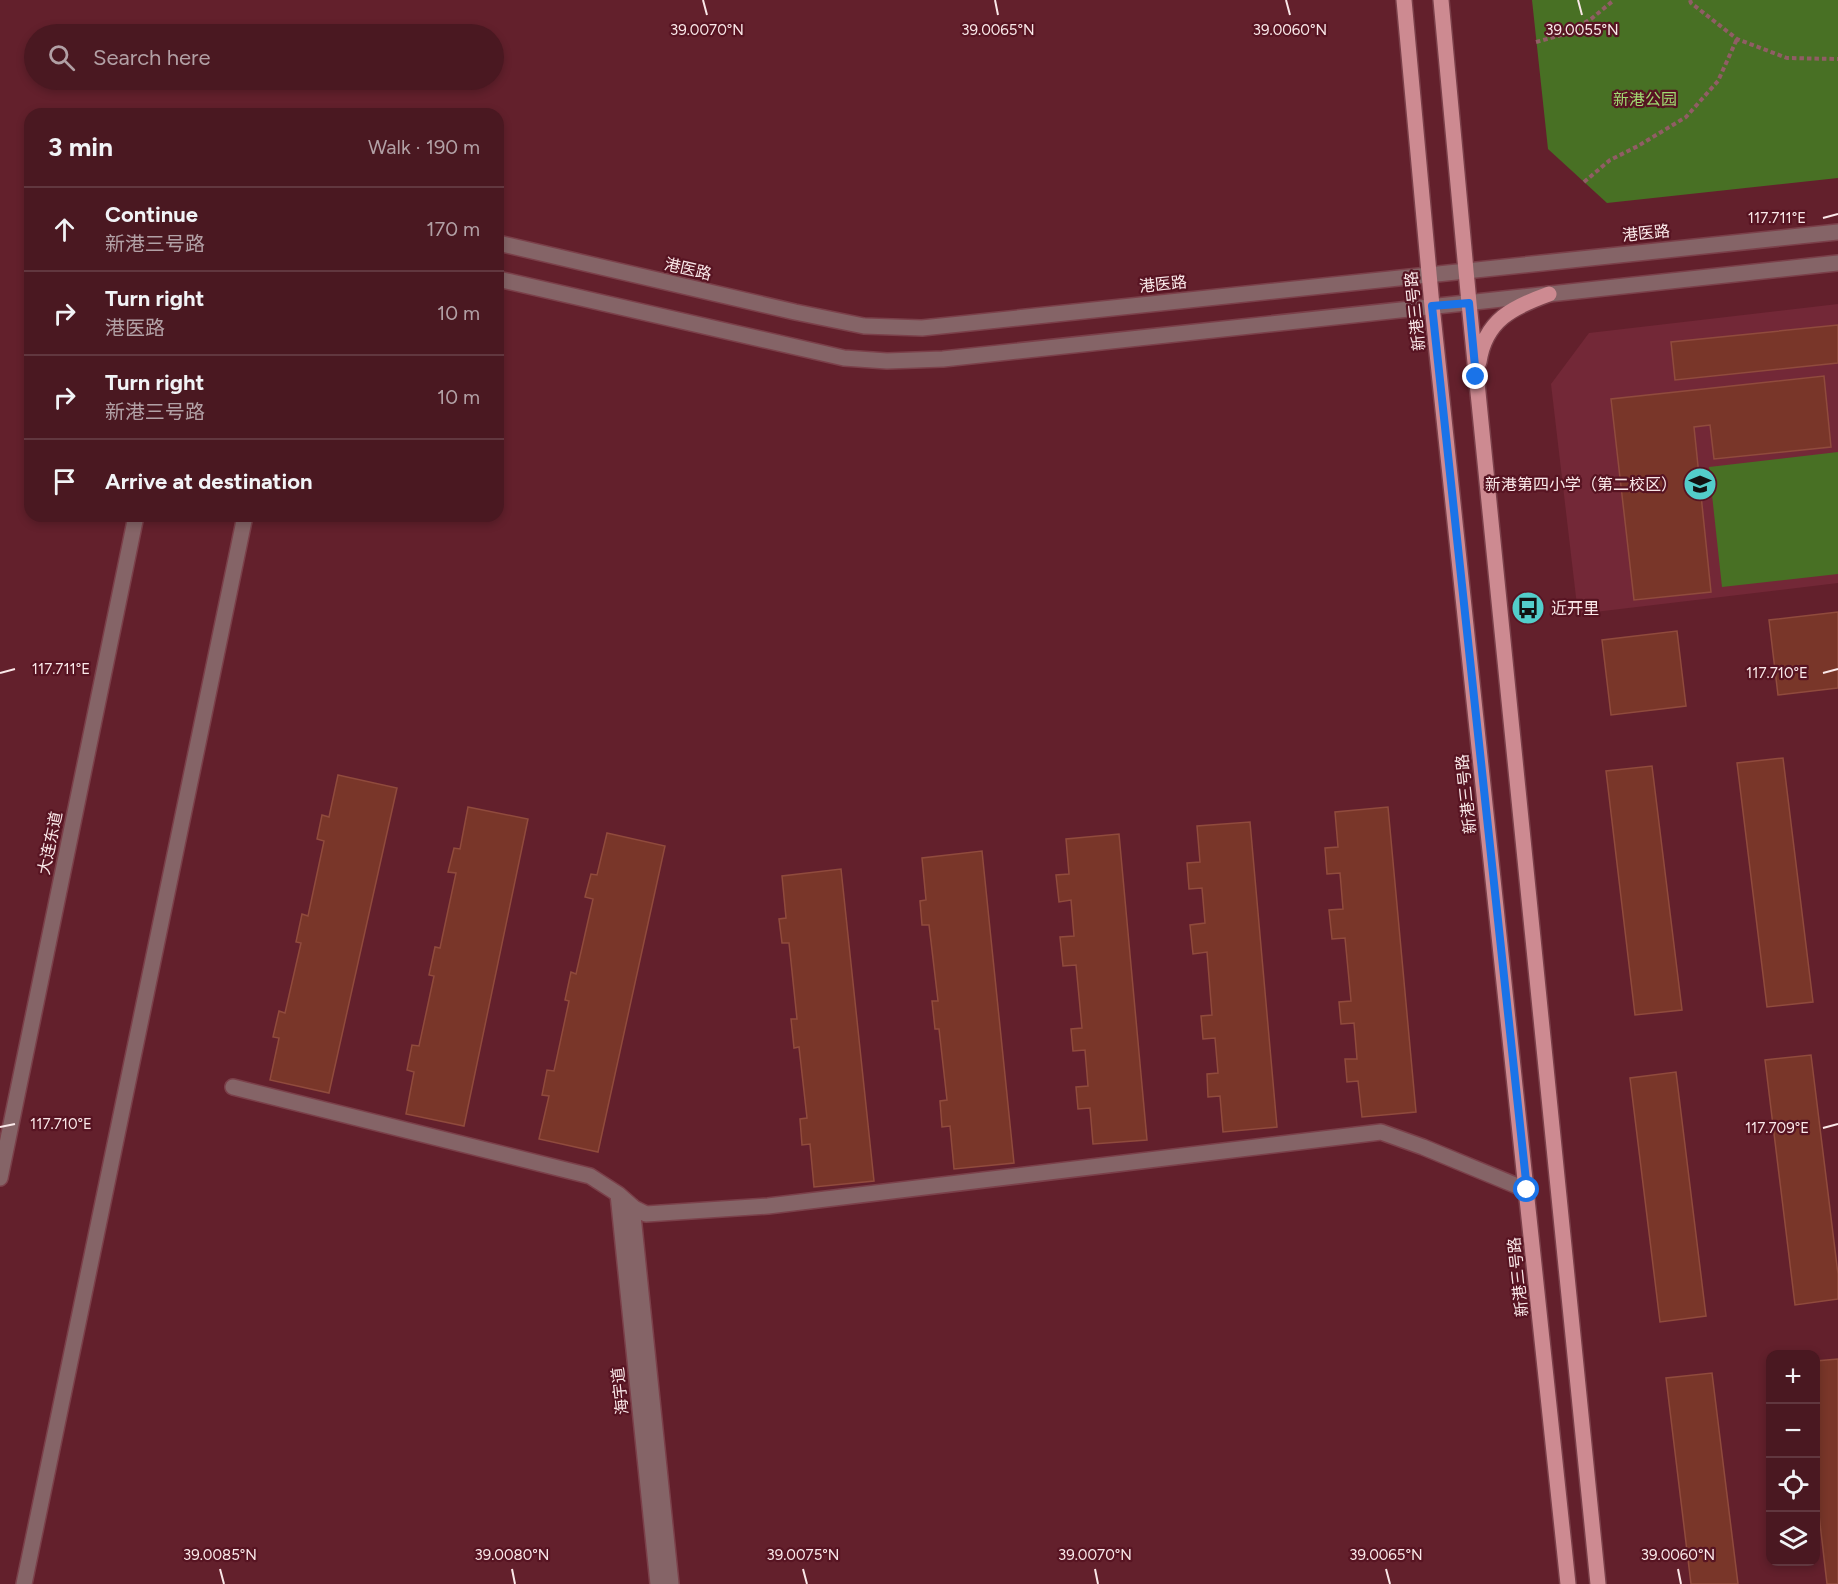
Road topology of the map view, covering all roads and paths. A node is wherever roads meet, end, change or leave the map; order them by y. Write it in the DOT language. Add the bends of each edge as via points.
graph roads {
  1 [pos="1404,0"];
  2 [pos="1441,0"];
  3 [pos="1614,0"];
  4 [pos="1690,0"];
  5 [pos="1737,39"];
  6 [pos="1536,42"];
  7 [pos="1838,59"];
  8 [pos="1584,182"];
  9 [pos="1838,232"];
  10 [pos="504,244"];
  11 [pos="1838,263"];
  12 [pos="1466,270"];
  13 [pos="1429,274"];
  14 [pos="504,280"];
  15 [pos="1549,294"];
  16 [pos="1469,303"];
  17 [pos="1432,306"];
  18 [pos="1476,377"];
  19 [pos="135,522"];
  20 [pos="244,522"];
  21 [pos="233,1087"];
  22 [pos="0,1178"];
  23 [pos="1527,1190"];
  24 [pos="618,1194"];
  25 [pos="632,1206"];
  26 [pos="24,1584"];
  27 [pos="658,1584"];
  28 [pos="671,1584"];
  29 [pos="1569,1584"];
  30 [pos="1598,1584"];
  1 -- 13 [label="main road, 新港三号路"];
  2 -- 12 [label="main road"];
  3 -- 6 [label="path" via="1565,34"];
  4 -- 5 [label="path"];
  5 -- 7 [label="path" via="1787,58"];
  5 -- 8 [label="path" via="1718,81 1686,117 1610,160"];
  9 -- 12 [label="street, 港医路"];
  10 -- 13 [label="street, 港医路" via="864,326 922,328"];
  11 -- 15 [label="street"];
  12 -- 13 [label="street, 港医路"];
  12 -- 16 [label="main road"];
  13 -- 17 [label="main road, 新港三号路"];
  14 -- 17 [label="street" via="844,358 887,361 943,359"];
  15 -- 16 [label="street"];
  15 -- 18 [label="main road" via="1516,307 1495,324 1483,346"];
  16 -- 17 [label="street"];
  16 -- 18 [label="main road"];
  17 -- 23 [label="main road, 新港三号路"];
  18 -- 30 [label="main road"];
  19 -- 22 [label="street, 大连东道"];
  20 -- 26 [label="street"];
  21 -- 24 [label="street" via="590,1176"];
  23 -- 25 [label="street" via="1381,1132 768,1206 646,1214"];
  23 -- 29 [label="main road, 新港三号路"];
  24 -- 25 [label="street"];
  24 -- 27 [label="street, 海宇道"];
  25 -- 28 [label="street, 海宇道"];
}
